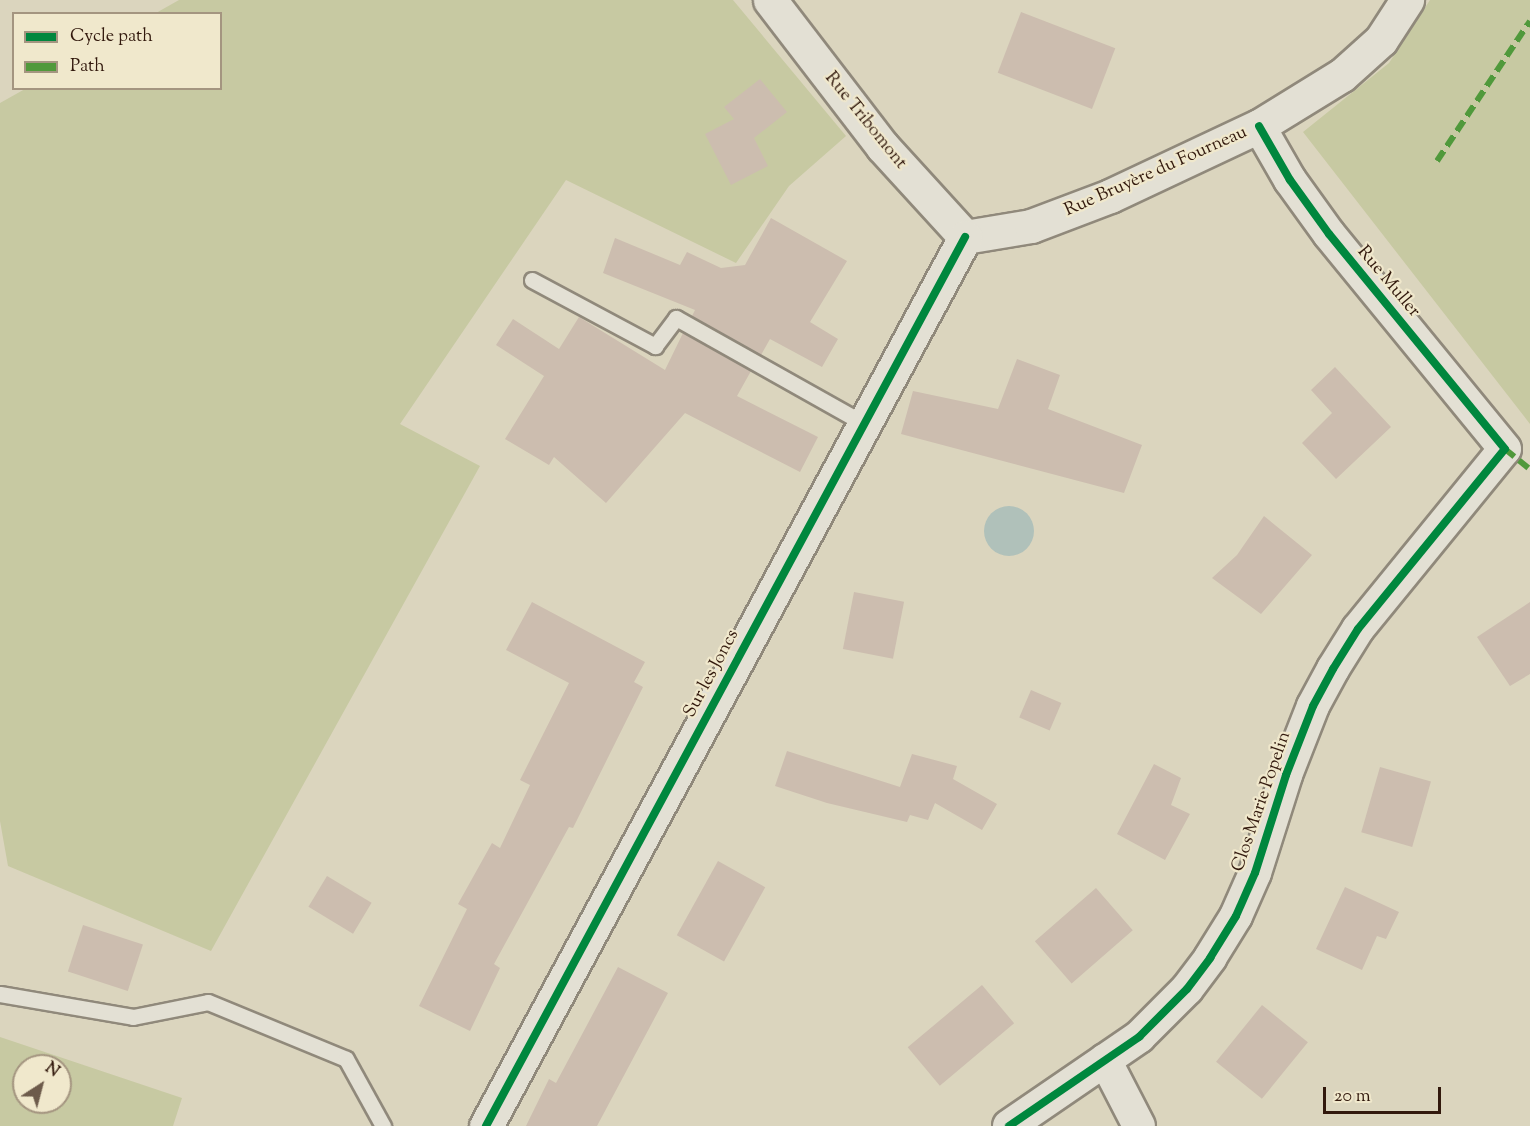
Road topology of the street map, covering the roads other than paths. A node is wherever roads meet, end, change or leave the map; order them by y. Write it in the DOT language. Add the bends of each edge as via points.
graph roads {
  1 [pos="770,0"];
  2 [pos="1407,0"];
  3 [pos="1259,126"];
  4 [pos="965,237"];
  5 [pos="532,280"];
  6 [pos="865,424"];
  7 [pos="1505,449"];
  8 [pos="0,994"];
  9 [pos="1105,1060"];
  10 [pos="383,1126"];
  11 [pos="486,1126"];
  12 [pos="1009,1126"];
  13 [pos="1139,1126"];
  1 -- 4 [label="street, Rue Tribomont" via="882,146"];
  2 -- 3 [label="street, Rue Bruyère du Fourneau" via="1381,40 1342,75"];
  3 -- 4 [label="street, Rue Bruyère du Fourneau" via="1110,195 1031,226"];
  3 -- 7 [label="street, Rue Muller" via="1290,180 1329,234"];
  4 -- 6 [label="street, Sur les Joncs"];
  5 -- 6 [label="lane" via="655,346 675,318"];
  6 -- 11 [label="street, Sur les Joncs"];
  7 -- 9 [label="street, Clos Marie Popelin" via="1359,629 1333,669 1313,706 1286,775 1255,873 1236,916 1210,958 1187,989 1139,1037"];
  8 -- 10 [label="lane" via="133,1017 208,1002 346,1059"];
  9 -- 12 [label="street, Clos Marie Popelin"];
  9 -- 13 [label="street"];
}
